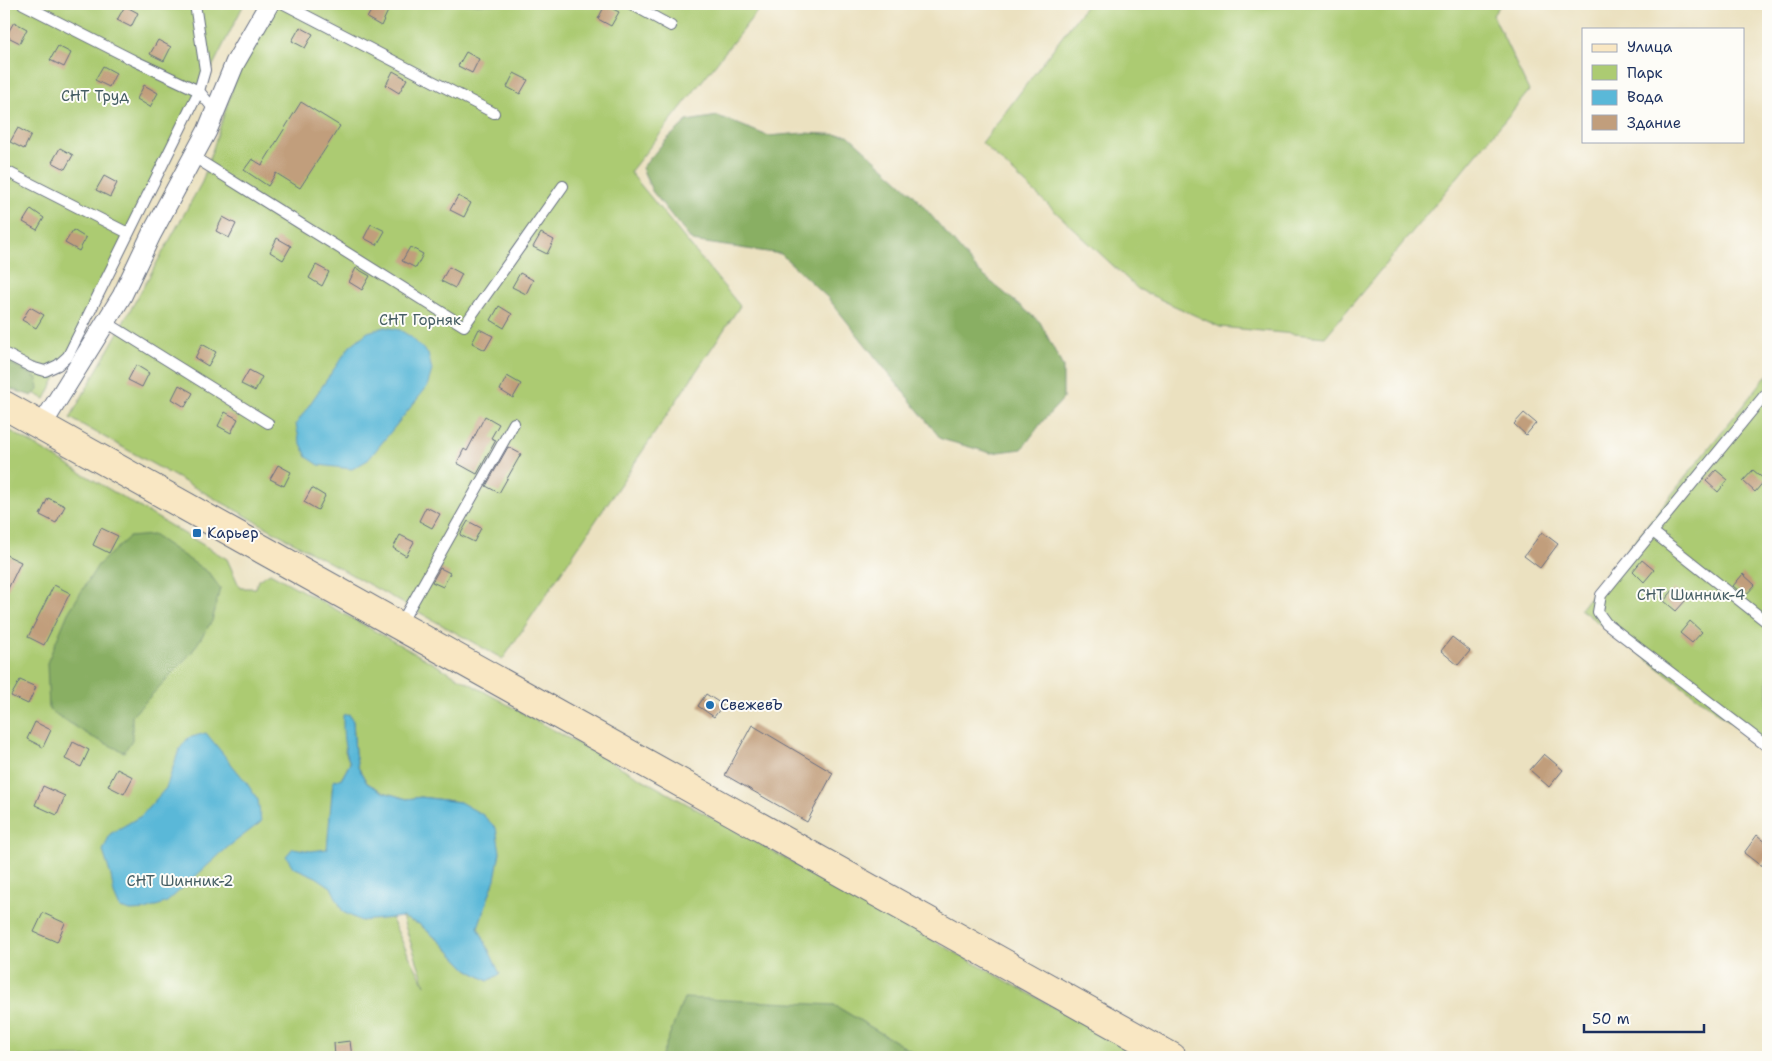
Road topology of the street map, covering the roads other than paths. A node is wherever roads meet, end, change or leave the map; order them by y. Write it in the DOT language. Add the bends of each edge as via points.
graph roads {
  1 [pos="23,4"];
  2 [pos="195,4"];
  3 [pos="269,4"];
  4 [pos="284,4"];
  5 [pos="631,4"];
  6 [pos="671,26"];
  7 [pos="199,91"];
  8 [pos="216,112"];
  9 [pos="494,113"];
  10 [pos="194,157"];
  11 [pos="4,170"];
  12 [pos="563,186"];
  13 [pos="128,233"];
  14 [pos="106,322"];
  15 [pos="4,353"];
  16 [pos="1768,391"];
  17 [pos="4,404"];
  18 [pos="268,423"];
  19 [pos="514,423"];
  20 [pos="42,425"];
  21 [pos="1653,532"];
  22 [pos="1768,623"];
  23 [pos="400,625"];
  24 [pos="1768,747"];
  25 [pos="1172,1057"];
  1 -- 7 [label="lane"];
  2 -- 7 [label="lane" via="205,70"];
  3 -- 8 [label="street" via="235,63"];
  4 -- 9 [label="lane"];
  5 -- 6 [label="lane"];
  7 -- 8 [label="lane"];
  7 -- 13 [label="lane"];
  8 -- 10 [label="street"];
  10 -- 12 [label="lane" via="464,326"];
  10 -- 14 [label="street"];
  11 -- 13 [label="lane"];
  13 -- 15 [label="lane" via="68,356 58,366 45,371"];
  14 -- 18 [label="lane"];
  14 -- 20 [label="street"];
  16 -- 21 [label="lane"];
  17 -- 20 [label="street"];
  19 -- 23 [label="lane"];
  20 -- 23 [label="street"];
  21 -- 22 [label="lane"];
  21 -- 24 [label="lane" via="1600,596 1598,612 1606,623"];
  23 -- 25 [label="street"];
}
